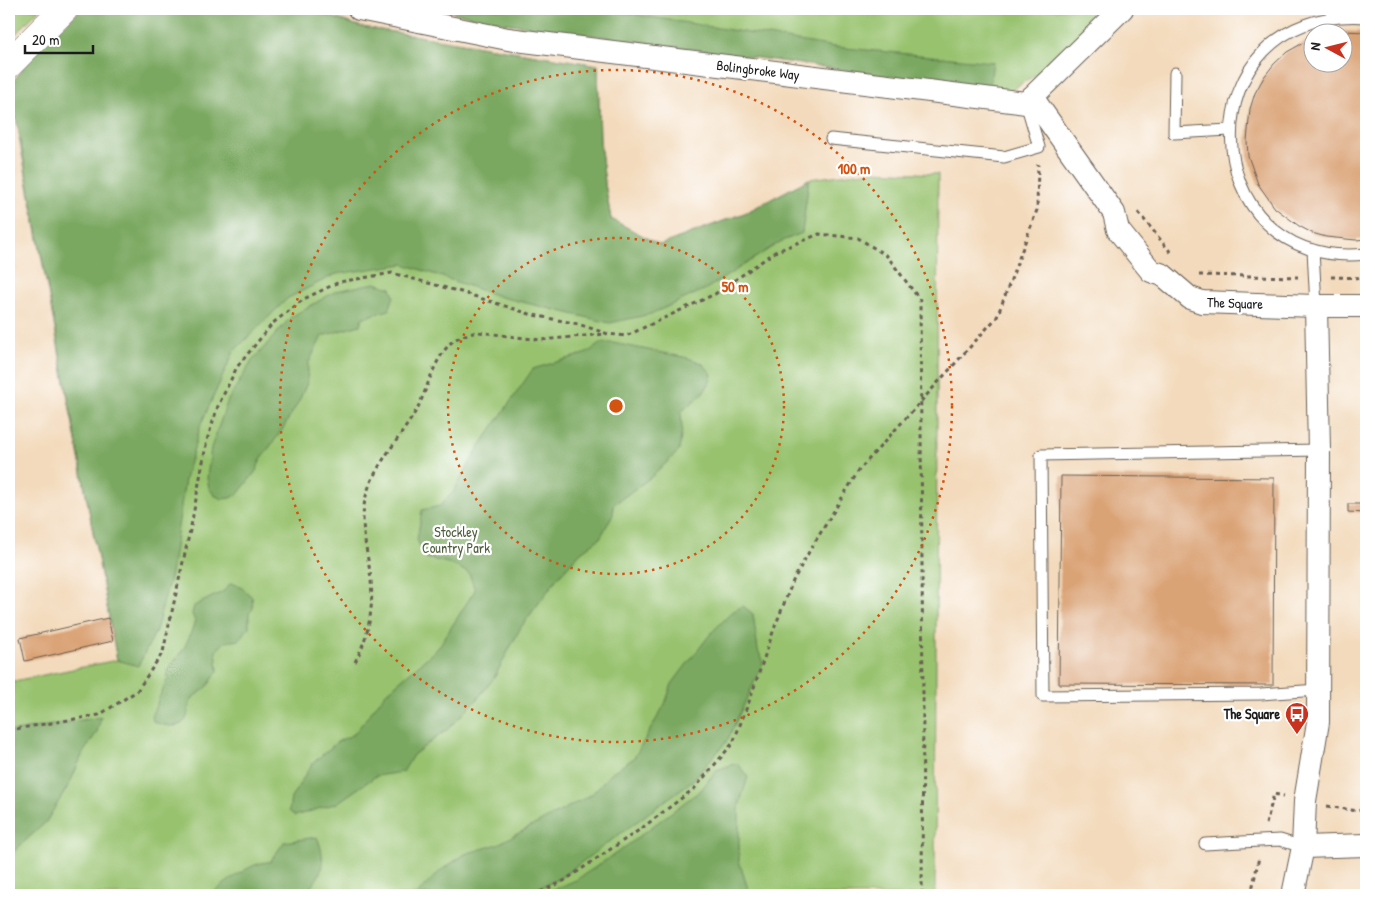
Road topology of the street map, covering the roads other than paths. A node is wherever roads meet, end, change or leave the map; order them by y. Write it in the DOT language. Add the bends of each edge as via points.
graph roads {
  1 [pos="64,9"];
  2 [pos="359,9"];
  3 [pos="1122,9"];
  4 [pos="1348,12"];
  5 [pos="1366,17"];
  6 [pos="9,64"];
  7 [pos="1175,74"];
  8 [pos="1029,100"];
  9 [pos="1230,130"];
  10 [pos="831,139"];
  11 [pos="1313,250"];
  12 [pos="1366,254"];
  13 [pos="1316,306"];
  14 [pos="1366,306"];
  15 [pos="1318,450"];
  16 [pos="1318,690"];
  17 [pos="1205,844"];
  18 [pos="1366,845"];
  19 [pos="1303,846"];
  20 [pos="1293,895"];
  1 -- 6 [label="main road"];
  2 -- 8 [label="street, Bolingbroke Way" via="508,39"];
  3 -- 8 [label="street"];
  4 -- 5 [label="lane"];
  4 -- 9 [label="lane" via="1304,25 1266,50 1245,78 1232,112"];
  7 -- 9 [label="lane" via="1174,132"];
  8 -- 10 [label="lane" via="1039,148 1004,157"];
  8 -- 13 [label="street, The Square" via="1114,213 1127,219 1162,260 1163,275 1190,298 1202,302"];
  9 -- 11 [label="lane" via="1234,166 1248,199 1258,213 1285,237"];
  11 -- 12 [label="lane" via="1336,255"];
  11 -- 13 [label="lane"];
  13 -- 14 [label="street, The Square"];
  13 -- 15 [label="street"];
  15 -- 16 [label="street"];
  15 -- 16 [label="lane" via="1041,455 1043,696 1261,694"];
  16 -- 19 [label="street" via="1318,722 1305,801"];
  17 -- 19 [label="lane" via="1280,840"];
  18 -- 19 [label="street"];
  19 -- 20 [label="street"];
}
